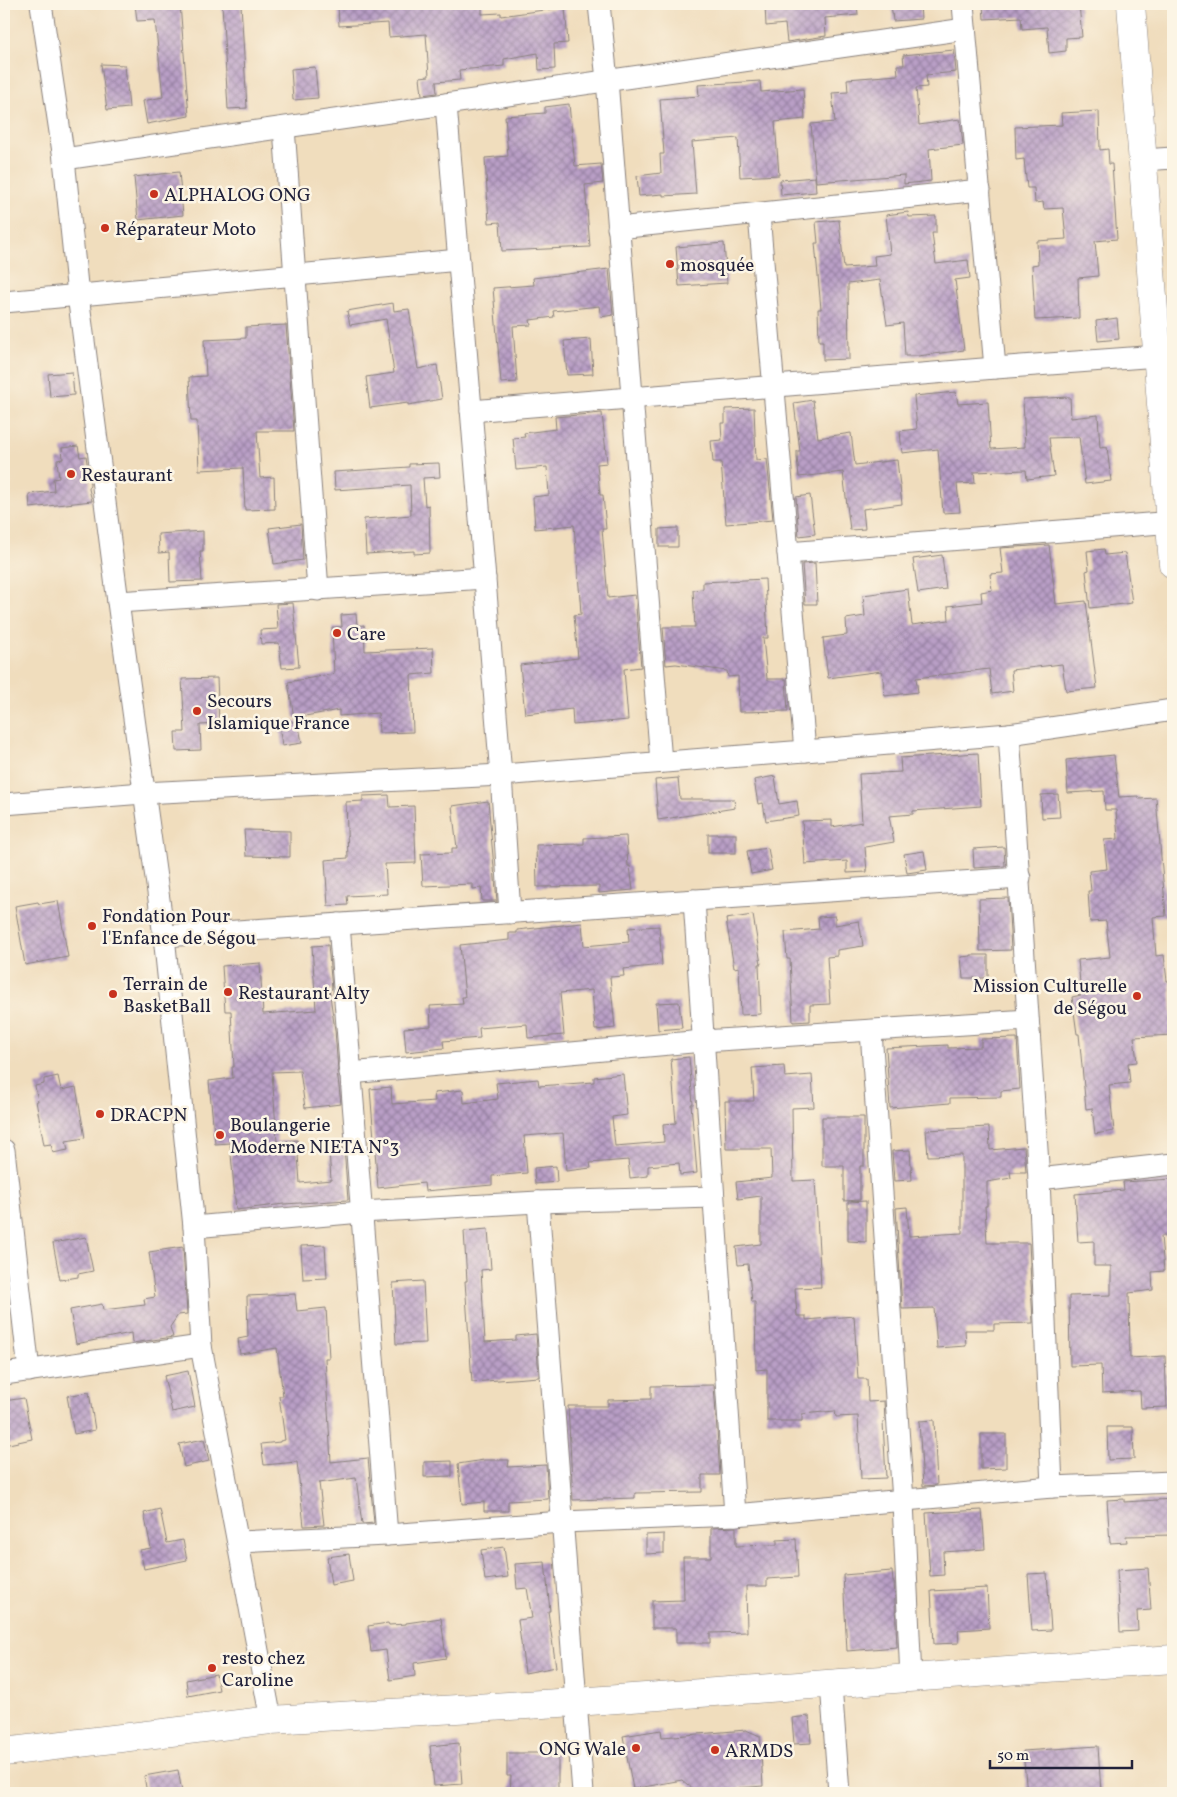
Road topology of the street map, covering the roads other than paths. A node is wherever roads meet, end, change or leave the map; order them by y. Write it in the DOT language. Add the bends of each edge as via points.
graph roads {
  1 [pos="41,4"];
  2 [pos="599,4"];
  3 [pos="963,4"];
  4 [pos="1131,4"];
  5 [pos="965,29"];
  6 [pos="607,80"];
  7 [pos="446,104"];
  8 [pos="284,128"];
  9 [pos="1173,158"];
  10 [pos="64,159"];
  11 [pos="1143,160"];
  12 [pos="980,190"];
  13 [pos="759,214"];
  14 [pos="618,228"];
  15 [pos="459,260"];
  16 [pos="295,276"];
  17 [pos="78,295"];
  18 [pos="4,302"];
  19 [pos="1158,356"];
  20 [pos="995,368"];
  21 [pos="774,387"];
  22 [pos="632,397"];
  23 [pos="471,411"];
  24 [pos="1172,522"];
  25 [pos="788,553"];
  26 [pos="1173,564"];
  27 [pos="485,578"];
  28 [pos="318,590"];
  29 [pos="118,602"];
  30 [pos="1173,710"];
  31 [pos="1009,734"];
  32 [pos="805,751"];
  33 [pos="661,762"];
  34 [pos="501,775"];
  35 [pos="143,793"];
  36 [pos="4,804"];
  37 [pos="1020,878"];
  38 [pos="694,900"];
  39 [pos="510,913"];
  40 [pos="339,924"];
  41 [pos="164,936"];
  42 [pos="1028,1020"];
  43 [pos="871,1031"];
  44 [pos="703,1041"];
  45 [pos="350,1073"];
  46 [pos="4,1150"];
  47 [pos="1173,1164"];
  48 [pos="1039,1178"];
  49 [pos="713,1196"];
  50 [pos="538,1202"];
  51 [pos="361,1212"];
  52 [pos="194,1227"];
  53 [pos="201,1346"];
  54 [pos="29,1371"];
  55 [pos="4,1374"];
  56 [pos="1173,1482"];
  57 [pos="1052,1487"];
  58 [pos="903,1501"];
  59 [pos="735,1515"];
  60 [pos="562,1522"];
  61 [pos="386,1535"];
  62 [pos="239,1542"];
  63 [pos="1173,1660"];
  64 [pos="911,1679"];
  65 [pos="831,1684"];
  66 [pos="576,1702"];
  67 [pos="271,1720"];
  68 [pos="4,1752"];
  69 [pos="583,1793"];
  70 [pos="839,1793"];
  1 -- 10 [label="street"];
  2 -- 6 [label="street"];
  3 -- 5 [label="street"];
  4 -- 11 [label="street"];
  5 -- 6 [label="street"];
  5 -- 12 [label="street"];
  6 -- 7 [label="street"];
  6 -- 14 [label="street"];
  7 -- 8 [label="street"];
  7 -- 15 [label="street"];
  8 -- 10 [label="street"];
  8 -- 16 [label="street"];
  9 -- 11 [label="street"];
  10 -- 17 [label="street"];
  11 -- 19 [label="street"];
  12 -- 13 [label="street"];
  12 -- 20 [label="street"];
  13 -- 14 [label="street"];
  13 -- 21 [label="street"];
  14 -- 22 [label="street"];
  15 -- 16 [label="street"];
  15 -- 23 [label="street"];
  16 -- 17 [label="street"];
  16 -- 28 [label="street"];
  17 -- 18 [label="street"];
  17 -- 29 [label="street"];
  19 -- 20 [label="street"];
  19 -- 24 [label="street"];
  20 -- 21 [label="street"];
  21 -- 22 [label="street"];
  21 -- 25 [label="street"];
  22 -- 23 [label="street"];
  22 -- 33 [label="street"];
  23 -- 27 [label="street"];
  24 -- 25 [label="street"];
  24 -- 26 [label="street"];
  25 -- 32 [label="street"];
  27 -- 28 [label="street"];
  27 -- 34 [label="street"];
  28 -- 29 [label="street"];
  29 -- 35 [label="street"];
  30 -- 31 [label="street"];
  31 -- 32 [label="street"];
  31 -- 37 [label="street"];
  32 -- 33 [label="street"];
  33 -- 34 [label="street"];
  34 -- 35 [label="street"];
  34 -- 39 [label="street"];
  35 -- 36 [label="street"];
  35 -- 41 [label="street"];
  37 -- 38 [label="street"];
  37 -- 42 [label="street"];
  38 -- 39 [label="street"];
  38 -- 44 [label="street"];
  39 -- 40 [label="street"];
  40 -- 41 [label="street"];
  40 -- 45 [label="street"];
  41 -- 52 [label="street"];
  42 -- 43 [label="street"];
  42 -- 48 [label="street"];
  43 -- 44 [label="street"];
  43 -- 58 [label="street"];
  44 -- 45 [label="street"];
  44 -- 49 [label="street"];
  45 -- 51 [label="street"];
  46 -- 54 [label="street"];
  47 -- 48 [label="street"];
  48 -- 57 [label="street"];
  49 -- 50 [label="street"];
  49 -- 59 [label="street"];
  50 -- 51 [label="street"];
  50 -- 60 [label="street"];
  51 -- 52 [label="street"];
  51 -- 61 [label="street"];
  52 -- 53 [label="street"];
  53 -- 54 [label="street"];
  53 -- 62 [label="street"];
  54 -- 55 [label="street"];
  56 -- 57 [label="street"];
  57 -- 58 [label="street"];
  58 -- 59 [label="street"];
  58 -- 64 [label="street"];
  59 -- 60 [label="street"];
  60 -- 61 [label="street"];
  60 -- 66 [label="street"];
  61 -- 62 [label="street"];
  62 -- 67 [label="street"];
  63 -- 64 [label="street"];
  64 -- 65 [label="street"];
  65 -- 66 [label="street"];
  65 -- 70 [label="street"];
  66 -- 67 [label="street"];
  66 -- 69 [label="street"];
  67 -- 68 [label="street"];
}
